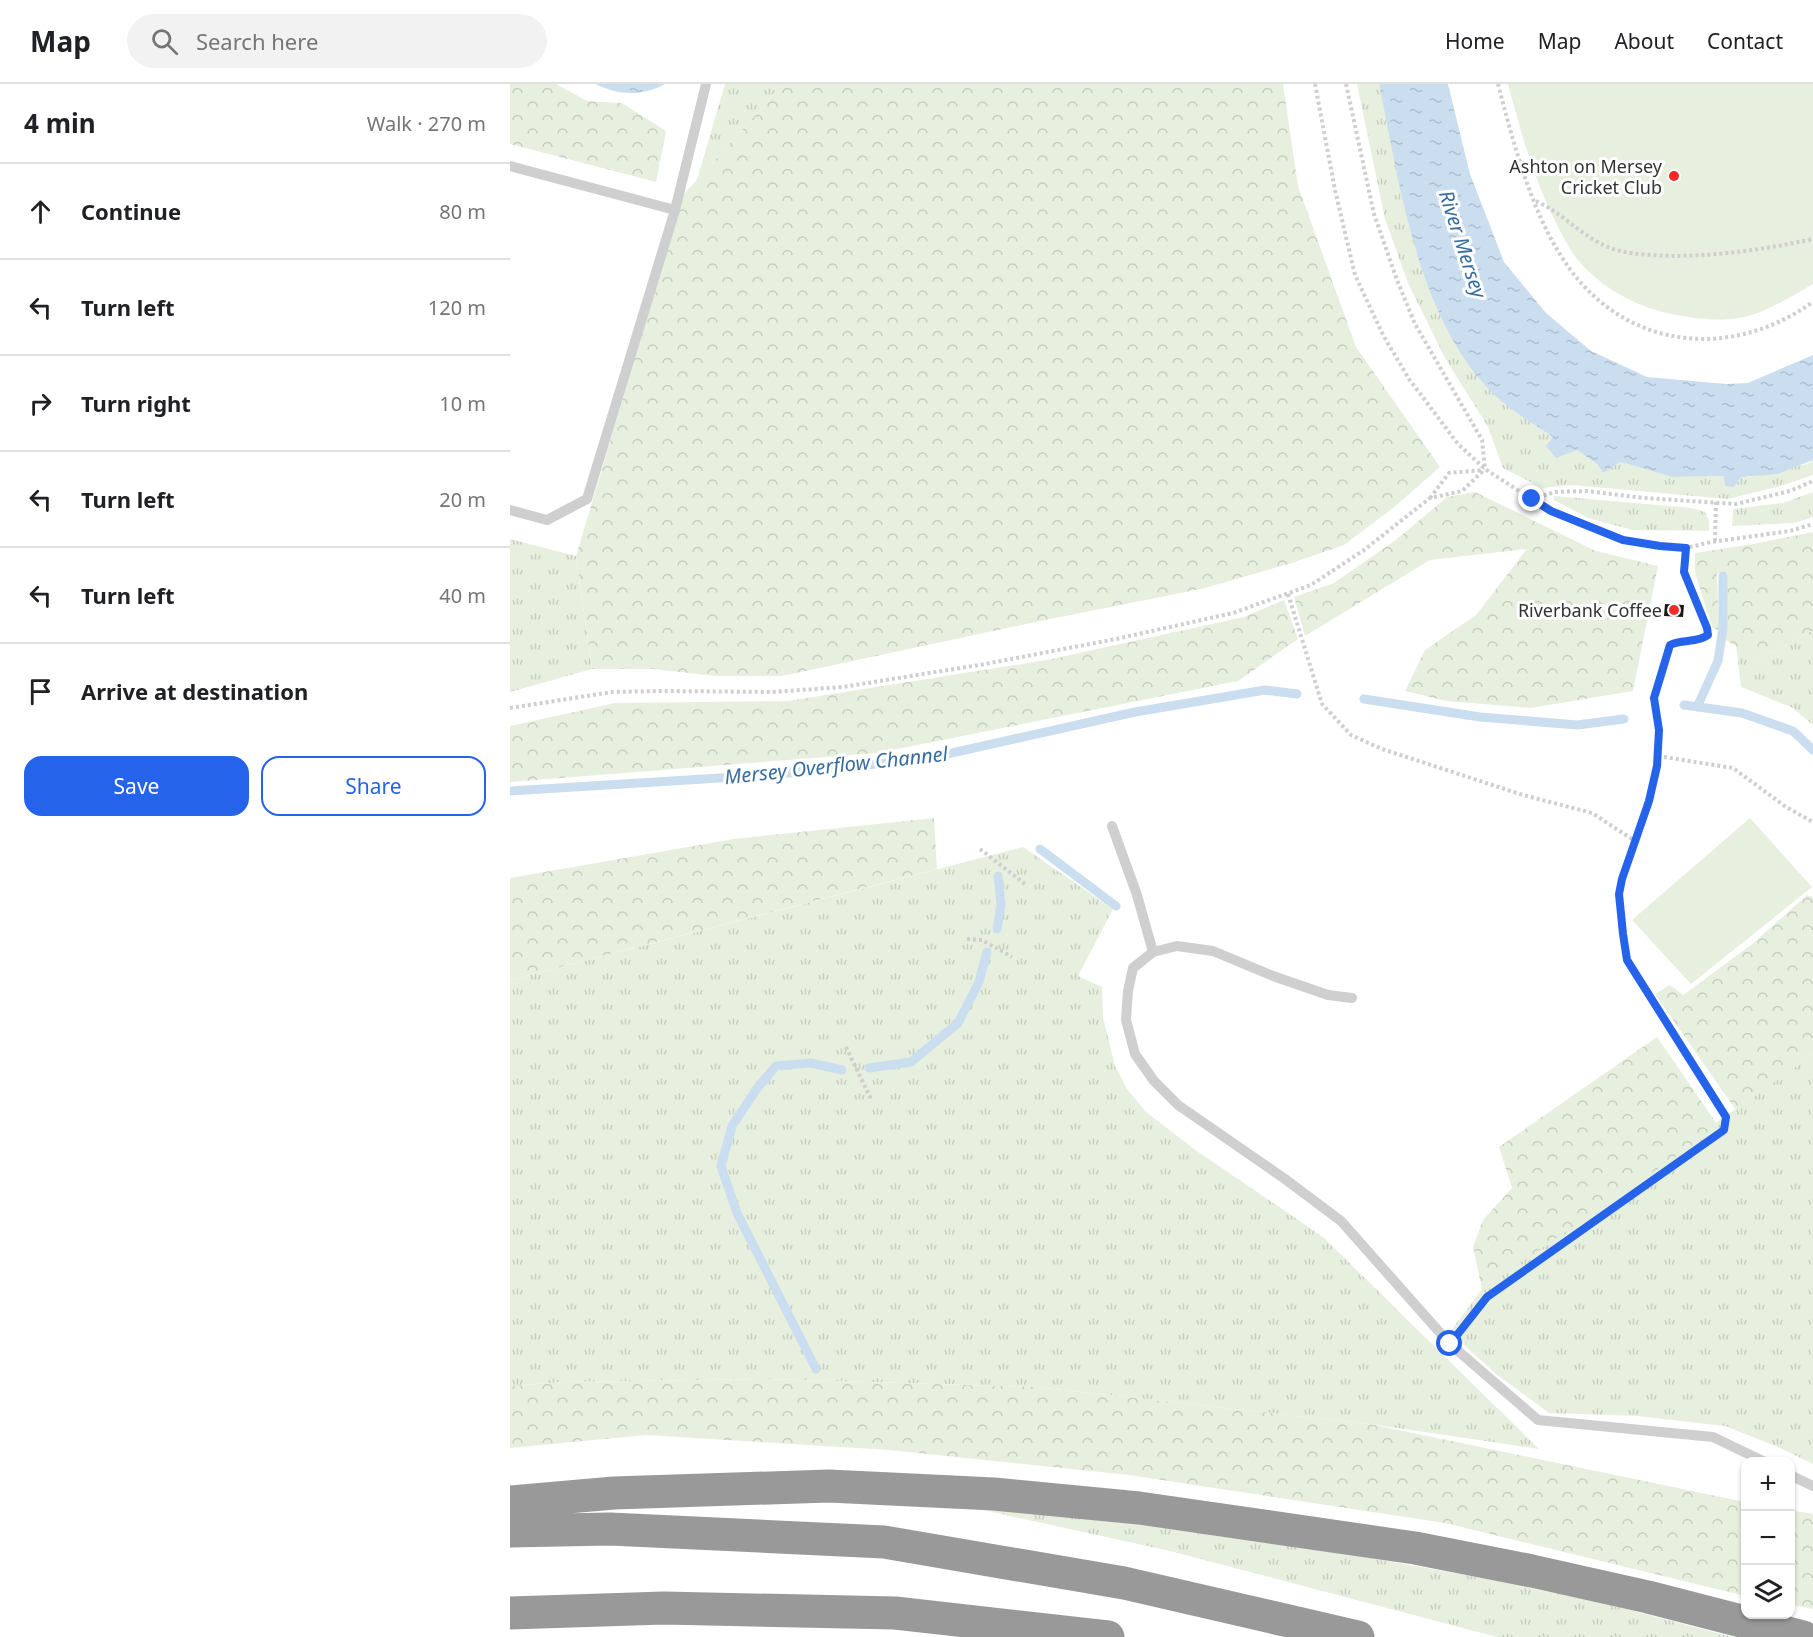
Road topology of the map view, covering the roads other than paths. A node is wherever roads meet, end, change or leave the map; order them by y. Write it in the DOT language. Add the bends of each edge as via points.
graph roads {
  1 [pos="706,84"];
  2 [pos="510,166"];
  3 [pos="675,210"];
  4 [pos="510,510"];
  5 [pos="1112,826"];
  6 [pos="1153,952"];
  7 [pos="1352,998"];
  8 [pos="1756,1457"];
  9 [pos="1795,1476"];
  10 [pos="1813,1486"];
  11 [pos="510,1502"];
  12 [pos="510,1531"];
  13 [pos="510,1613"];
  14 [pos="1108,1637"];
  15 [pos="1358,1637"];
  16 [pos="1803,1637"];
  1 -- 3 [label="lane"];
  2 -- 3 [label="lane"];
  3 -- 4 [label="lane" via="587,499 547,520"];
  5 -- 6 [label="lane"];
  6 -- 7 [label="lane" via="1177,946 1212,951 1328,995"];
  6 -- 8 [label="lane" via="1133,968 1126,1020 1135,1054 1154,1081 1178,1105 1341,1221 1450,1344 1538,1420 1713,1437"];
  9 -- 10 [label="lane"];
  11 -- 16 [label="highway" via="615,1493 829,1486 994,1494 1139,1508 1415,1548 1648,1597"];
  12 -- 15 [label="highway" via="610,1528 884,1542 1124,1583"];
  13 -- 14 [label="highway" via="664,1608 895,1613"];
}
